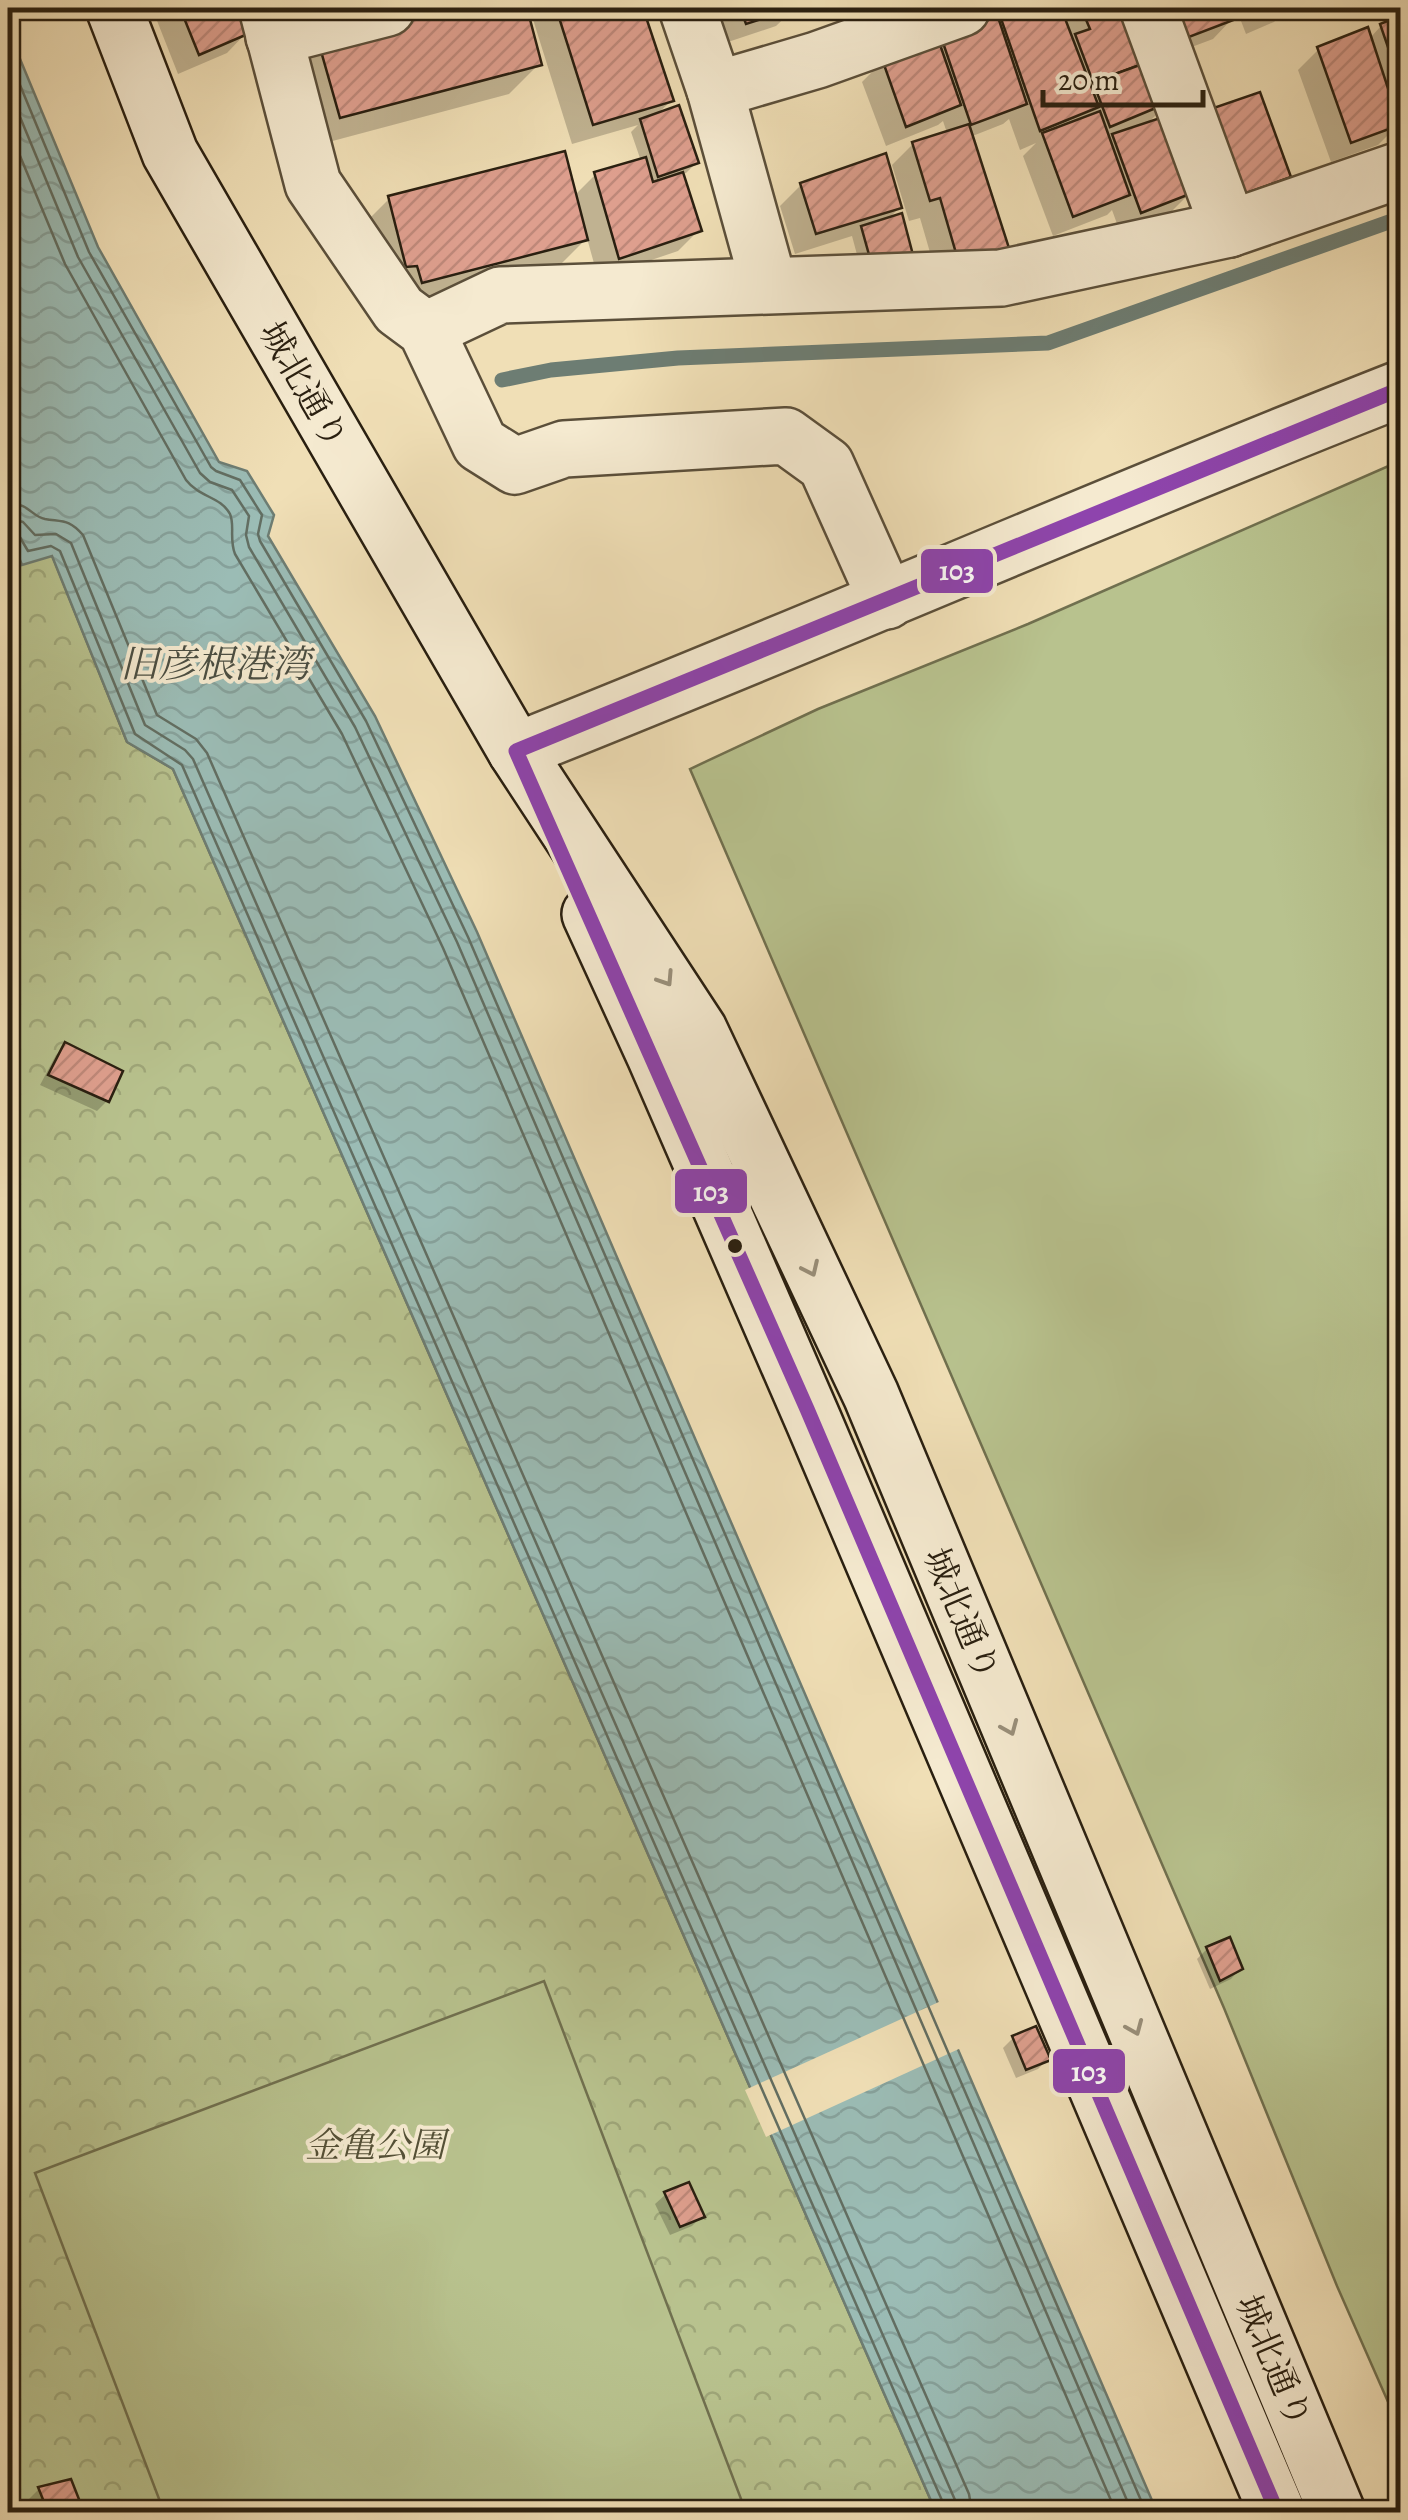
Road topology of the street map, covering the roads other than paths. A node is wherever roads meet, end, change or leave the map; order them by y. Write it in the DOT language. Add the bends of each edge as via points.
graph roads {
  1 [pos="114,8"];
  2 [pos="387,8"];
  3 [pos="687,8"];
  4 [pos="962,8"];
  5 [pos="1148,8"];
  6 [pos="270,22"];
  7 [pos="715,90"];
  8 [pos="1400,170"];
  9 [pos="1229,230"];
  10 [pos="769,285"];
  11 [pos="426,330"];
  12 [pos="1400,389"];
  13 [pos="886,601"];
  14 [pos="516,752"];
  15 [pos="1277,2512"];
  16 [pos="1337,2512"];
  1 -- 14 [label="main road, 城北通り" via="170,153"];
  2 -- 6 [label="main road"];
  3 -- 7 [label="main road"];
  4 -- 7 [label="main road"];
  5 -- 9 [label="main road"];
  6 -- 11 [label="main road" via="313,184 398,310"];
  7 -- 10 [label="main road"];
  8 -- 9 [label="main road"];
  9 -- 10 [label="main road" via="1001,278"];
  10 -- 11 [label="main road" via="500,295"];
  11 -- 13 [label="main road" via="480,444 515,466 564,448 786,436 826,465"];
  12 -- 13 [label="main road"];
  13 -- 14 [label="main road"];
  14 -- 15 [label="main road, 城北通り" via="814,1422"];
  14 -- 16 [label="main road, 城北通り, one-way" via="699,1030 863,1378"];
}
